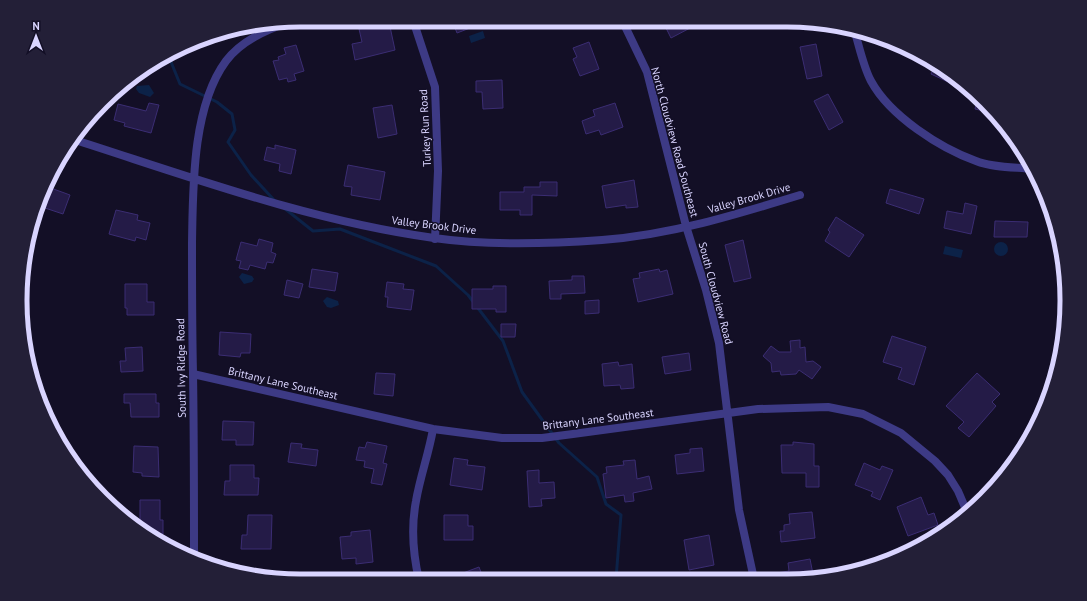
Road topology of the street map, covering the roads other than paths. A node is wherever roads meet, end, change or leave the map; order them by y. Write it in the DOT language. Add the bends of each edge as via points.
graph roads {
  1 [pos="416,27"];
  2 [pos="625,27"];
  3 [pos="274,28"];
  4 [pos="856,36"];
  5 [pos="78,142"];
  6 [pos="1025,168"];
  7 [pos="194,178"];
  8 [pos="800,195"];
  9 [pos="686,226"];
  10 [pos="435,238"];
  11 [pos="193,374"];
  12 [pos="728,413"];
  13 [pos="433,429"];
  14 [pos="965,508"];
  15 [pos="194,552"];
  16 [pos="417,574"];
  17 [pos="753,574"];
  1 -- 10 [label="street, Turkey Run Road" via="435,87 438,171"];
  2 -- 9 [label="street, North Cloudview Road Southeast" via="647,72"];
  3 -- 7 [label="street, South Ivy Ridge Road" via="250,39 226,62 217,76 202,117"];
  4 -- 6 [label="street" via="870,80 892,107 920,132 976,162"];
  5 -- 7 [label="street, Valley Brook Drive"];
  7 -- 10 [label="street, Valley Brook Drive" via="326,218"];
  7 -- 11 [label="street, South Ivy Ridge Road" via="191,292"];
  8 -- 9 [label="street, Valley Brook Drive"];
  9 -- 10 [label="street, Valley Brook Drive" via="603,240 565,242 486,243"];
  9 -- 12 [label="street, South Cloudview Road" via="719,343"];
  11 -- 13 [label="street, Brittany Lane Southeast"];
  11 -- 15 [label="street, South Ivy Ridge Road"];
  12 -- 13 [label="street, Brittany Lane Southeast" via="542,438 502,438"];
  12 -- 14 [label="street, Brittany Lane Southeast" via="758,409 828,407 863,414 901,433 934,461 948,475"];
  12 -- 17 [label="street, South Cloudview Road" via="739,510"];
  13 -- 16 [label="street" via="416,500 414,561"];
}
